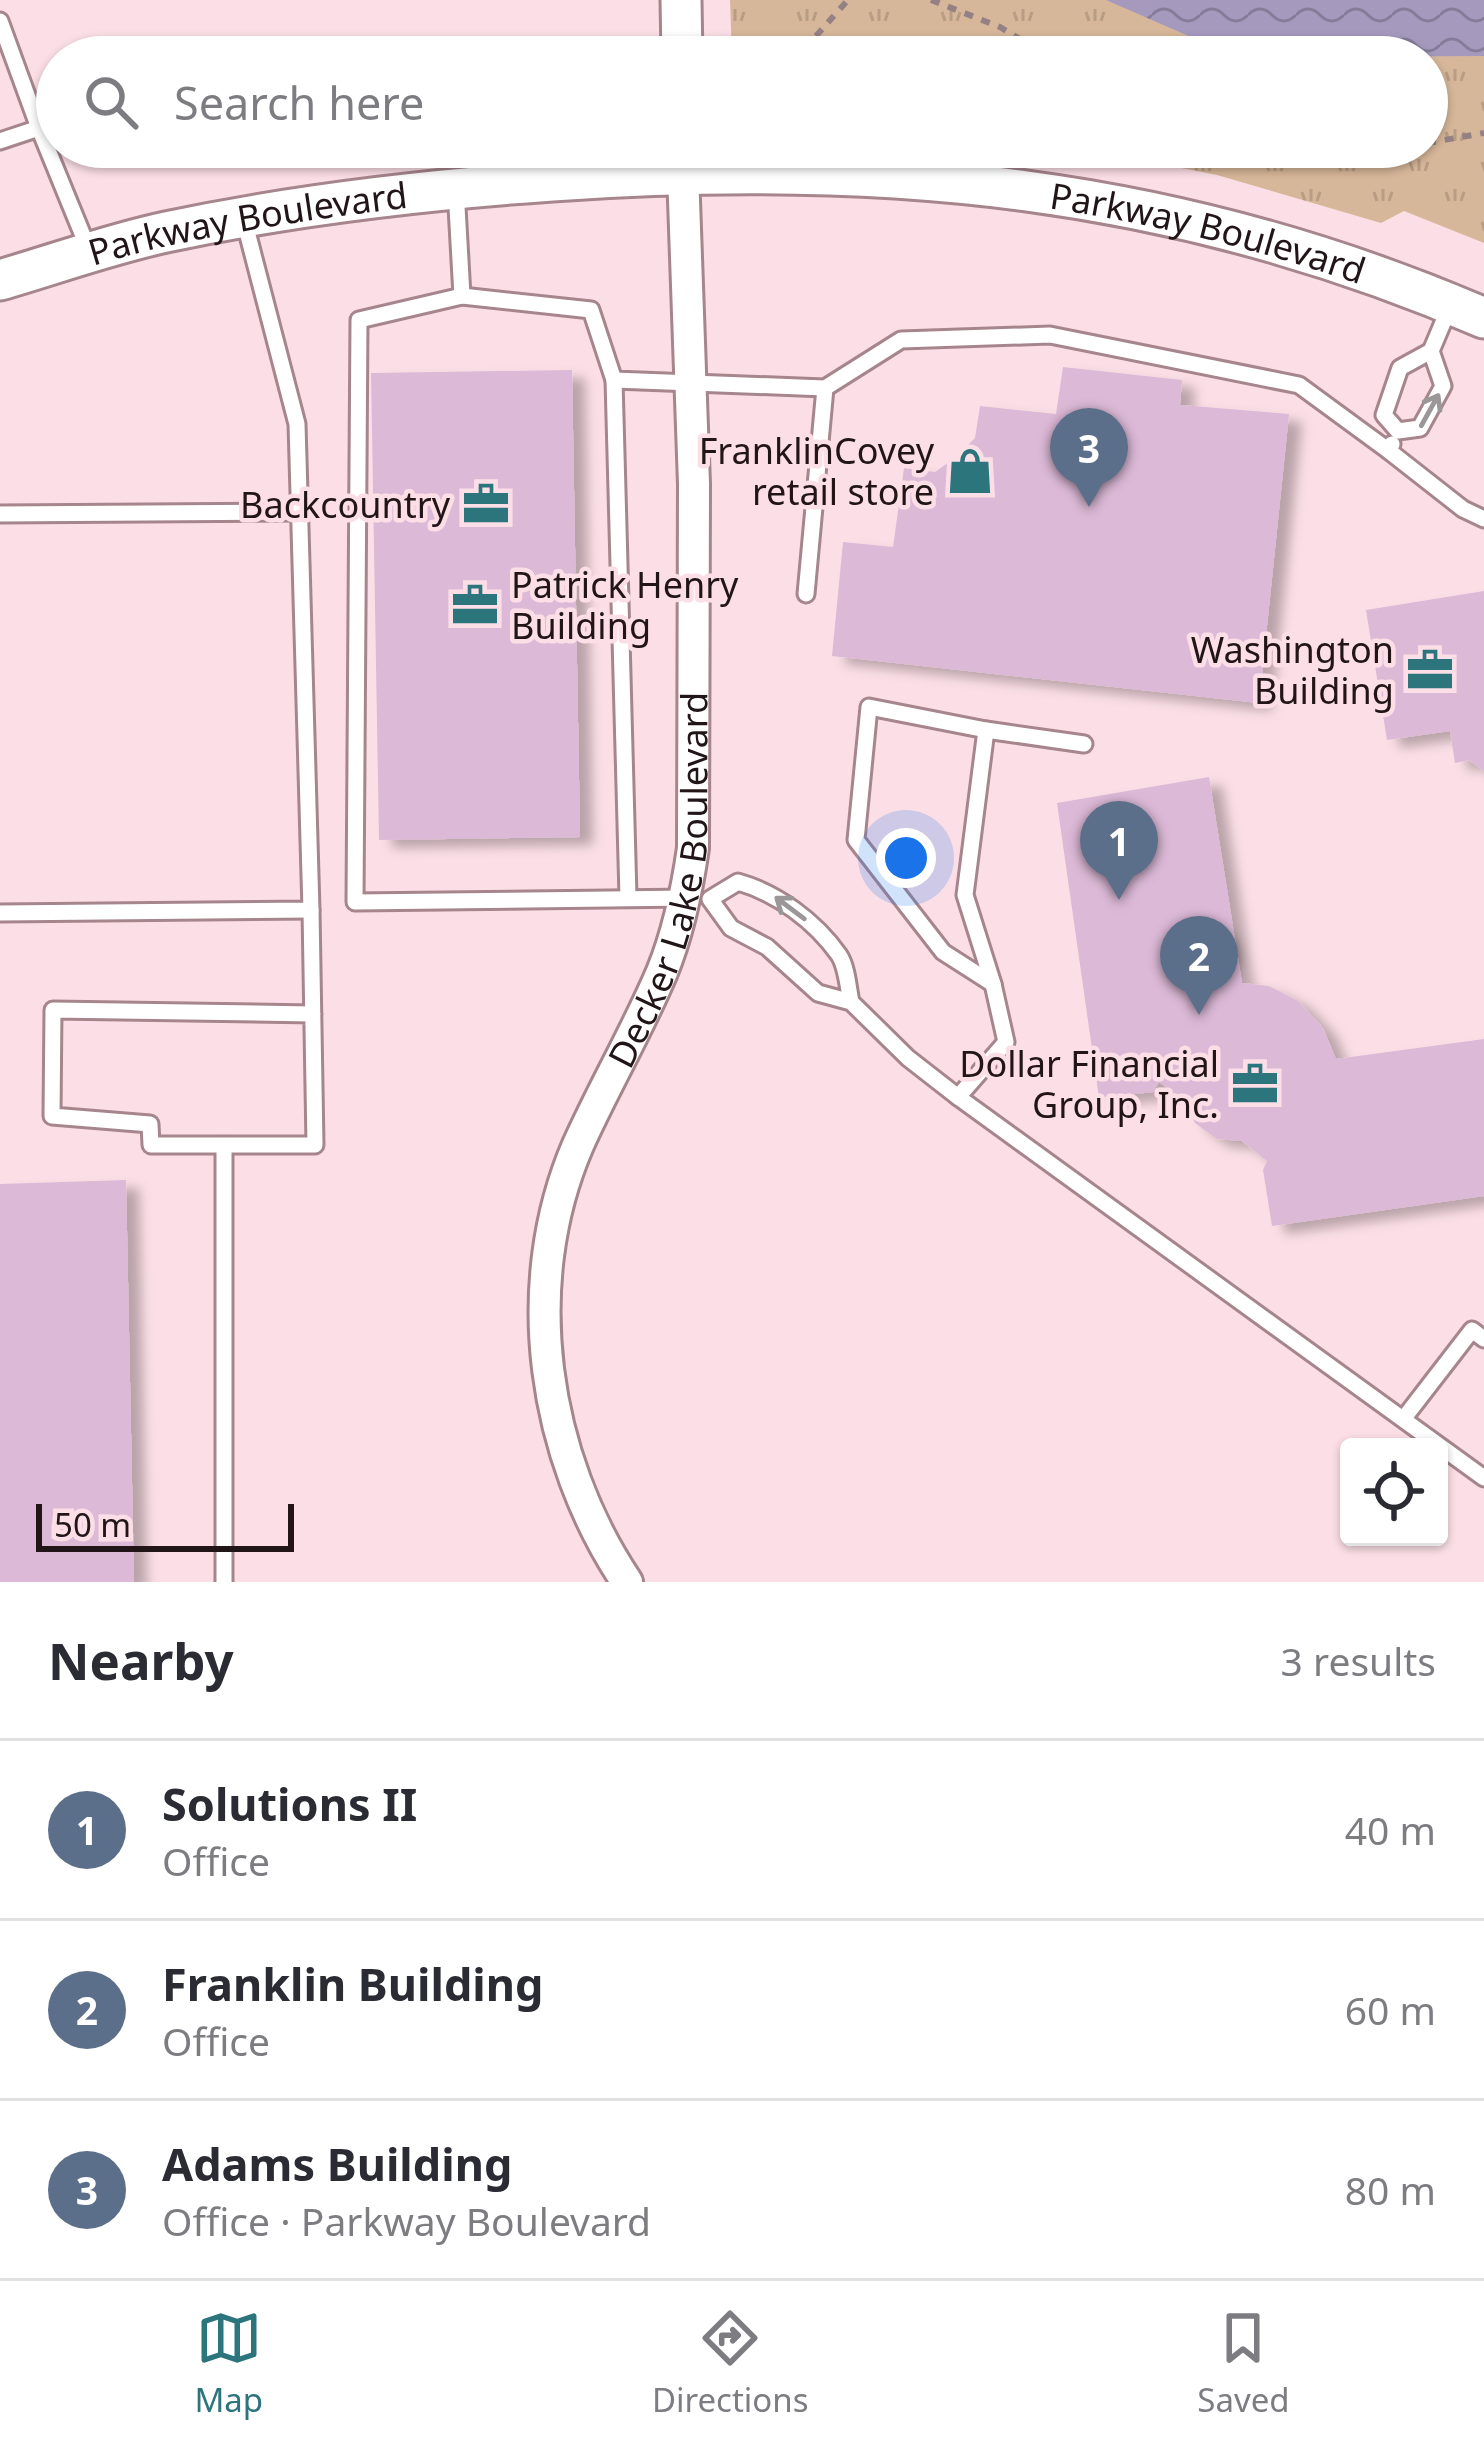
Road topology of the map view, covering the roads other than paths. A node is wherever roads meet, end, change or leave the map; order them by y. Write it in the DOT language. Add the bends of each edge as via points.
graph roads {
  1 [pos="681,0"];
  2 [pos="0,21"];
  3 [pos="682,36"];
  4 [pos="36,120"];
  5 [pos="36,129"];
  6 [pos="0,141"];
  7 [pos="56,168"];
  8 [pos="618,168"];
  9 [pos="683,168"];
  10 [pos="789,168"];
  11 [pos="455,188"];
  12 [pos="243,217"];
  13 [pos="91,254"];
  14 [pos="0,280"];
  15 [pos="462,296"];
  16 [pos="1468,311"];
  17 [pos="1431,351"];
  18 [pos="614,380"];
  19 [pos="690,381"];
  20 [pos="825,388"];
  21 [pos="1398,431"];
  22 [pos="1389,451"];
  23 [pos="300,512"];
  24 [pos="0,514"];
  25 [pos="1484,519"];
  26 [pos="806,594"];
  27 [pos="986,730"];
  28 [pos="1084,744"];
  29 [pos="628,896"];
  30 [pos="698,898"];
  31 [pos="311,910"];
  32 [pos="0,913"];
  33 [pos="993,984"];
  34 [pos="851,1002"];
  35 [pos="313,1013"];
  36 [pos="958,1097"];
  37 [pos="224,1146"];
  38 [pos="1484,1339"];
  39 [pos="1404,1418"];
  40 [pos="1484,1478"];
  41 [pos="224,1582"];
  42 [pos="627,1582"];
  1 -- 3 [label="street"];
  2 -- 4 [label="lane"];
  5 -- 6 [label="lane"];
  7 -- 13 [label="lane"];
  8 -- 11 [label="street, Parkway Boulevard"];
  9 -- 19 [label="street, Decker Lake Boulevard"];
  10 -- 16 [label="street, Parkway Boulevard" via="1057,194 1237,232"];
  11 -- 12 [label="street, Parkway Boulevard"];
  11 -- 15 [label="lane"];
  12 -- 13 [label="street, Parkway Boulevard"];
  12 -- 23 [label="lane" via="297,424"];
  13 -- 14 [label="street, Parkway Boulevard"];
  15 -- 18 [label="lane" via="591,310"];
  15 -- 29 [label="lane" via="359,320 355,902"];
  16 -- 17 [label="lane"];
  17 -- 21 [label="lane" via="1400,368 1384,415"];
  21 -- 17 [label="lane, one-way" via="1420,428 1443,386"];
  18 -- 19 [label="lane"];
  18 -- 29 [label="lane"];
  19 -- 20 [label="lane"];
  19 -- 30 [label="street, Decker Lake Boulevard"];
  20 -- 22 [label="lane" via="901,340 1050,335 1298,385"];
  20 -- 26 [label="lane"];
  21 -- 22 [label="lane"];
  22 -- 25 [label="lane"];
  23 -- 24 [label="lane"];
  23 -- 31 [label="lane"];
  27 -- 28 [label="lane"];
  27 -- 33 [label="lane" via="965,895"];
  27 -- 33 [label="lane" via="869,707 856,840 943,952"];
  29 -- 30 [label="lane"];
  30 -- 34 [label="lane" via="818,993"];
  34 -- 30 [label="lane, one-way" via="841,958 795,910 738,882"];
  30 -- 42 [label="street, Decker Lake Boulevard" via="577,1149 547,1282 546,1346 563,1451"];
  31 -- 32 [label="lane"];
  31 -- 35 [label="lane"];
  33 -- 36 [label="lane" via="1006,1042"];
  34 -- 36 [label="lane"];
  35 -- 37 [label="lane" via="315,1145"];
  35 -- 37 [label="lane" via="52,1010 52,1116 150,1124 151,1145"];
  36 -- 39 [label="lane"];
  37 -- 41 [label="lane"];
  38 -- 39 [label="lane" via="1472,1330"];
  39 -- 40 [label="lane"];
}
